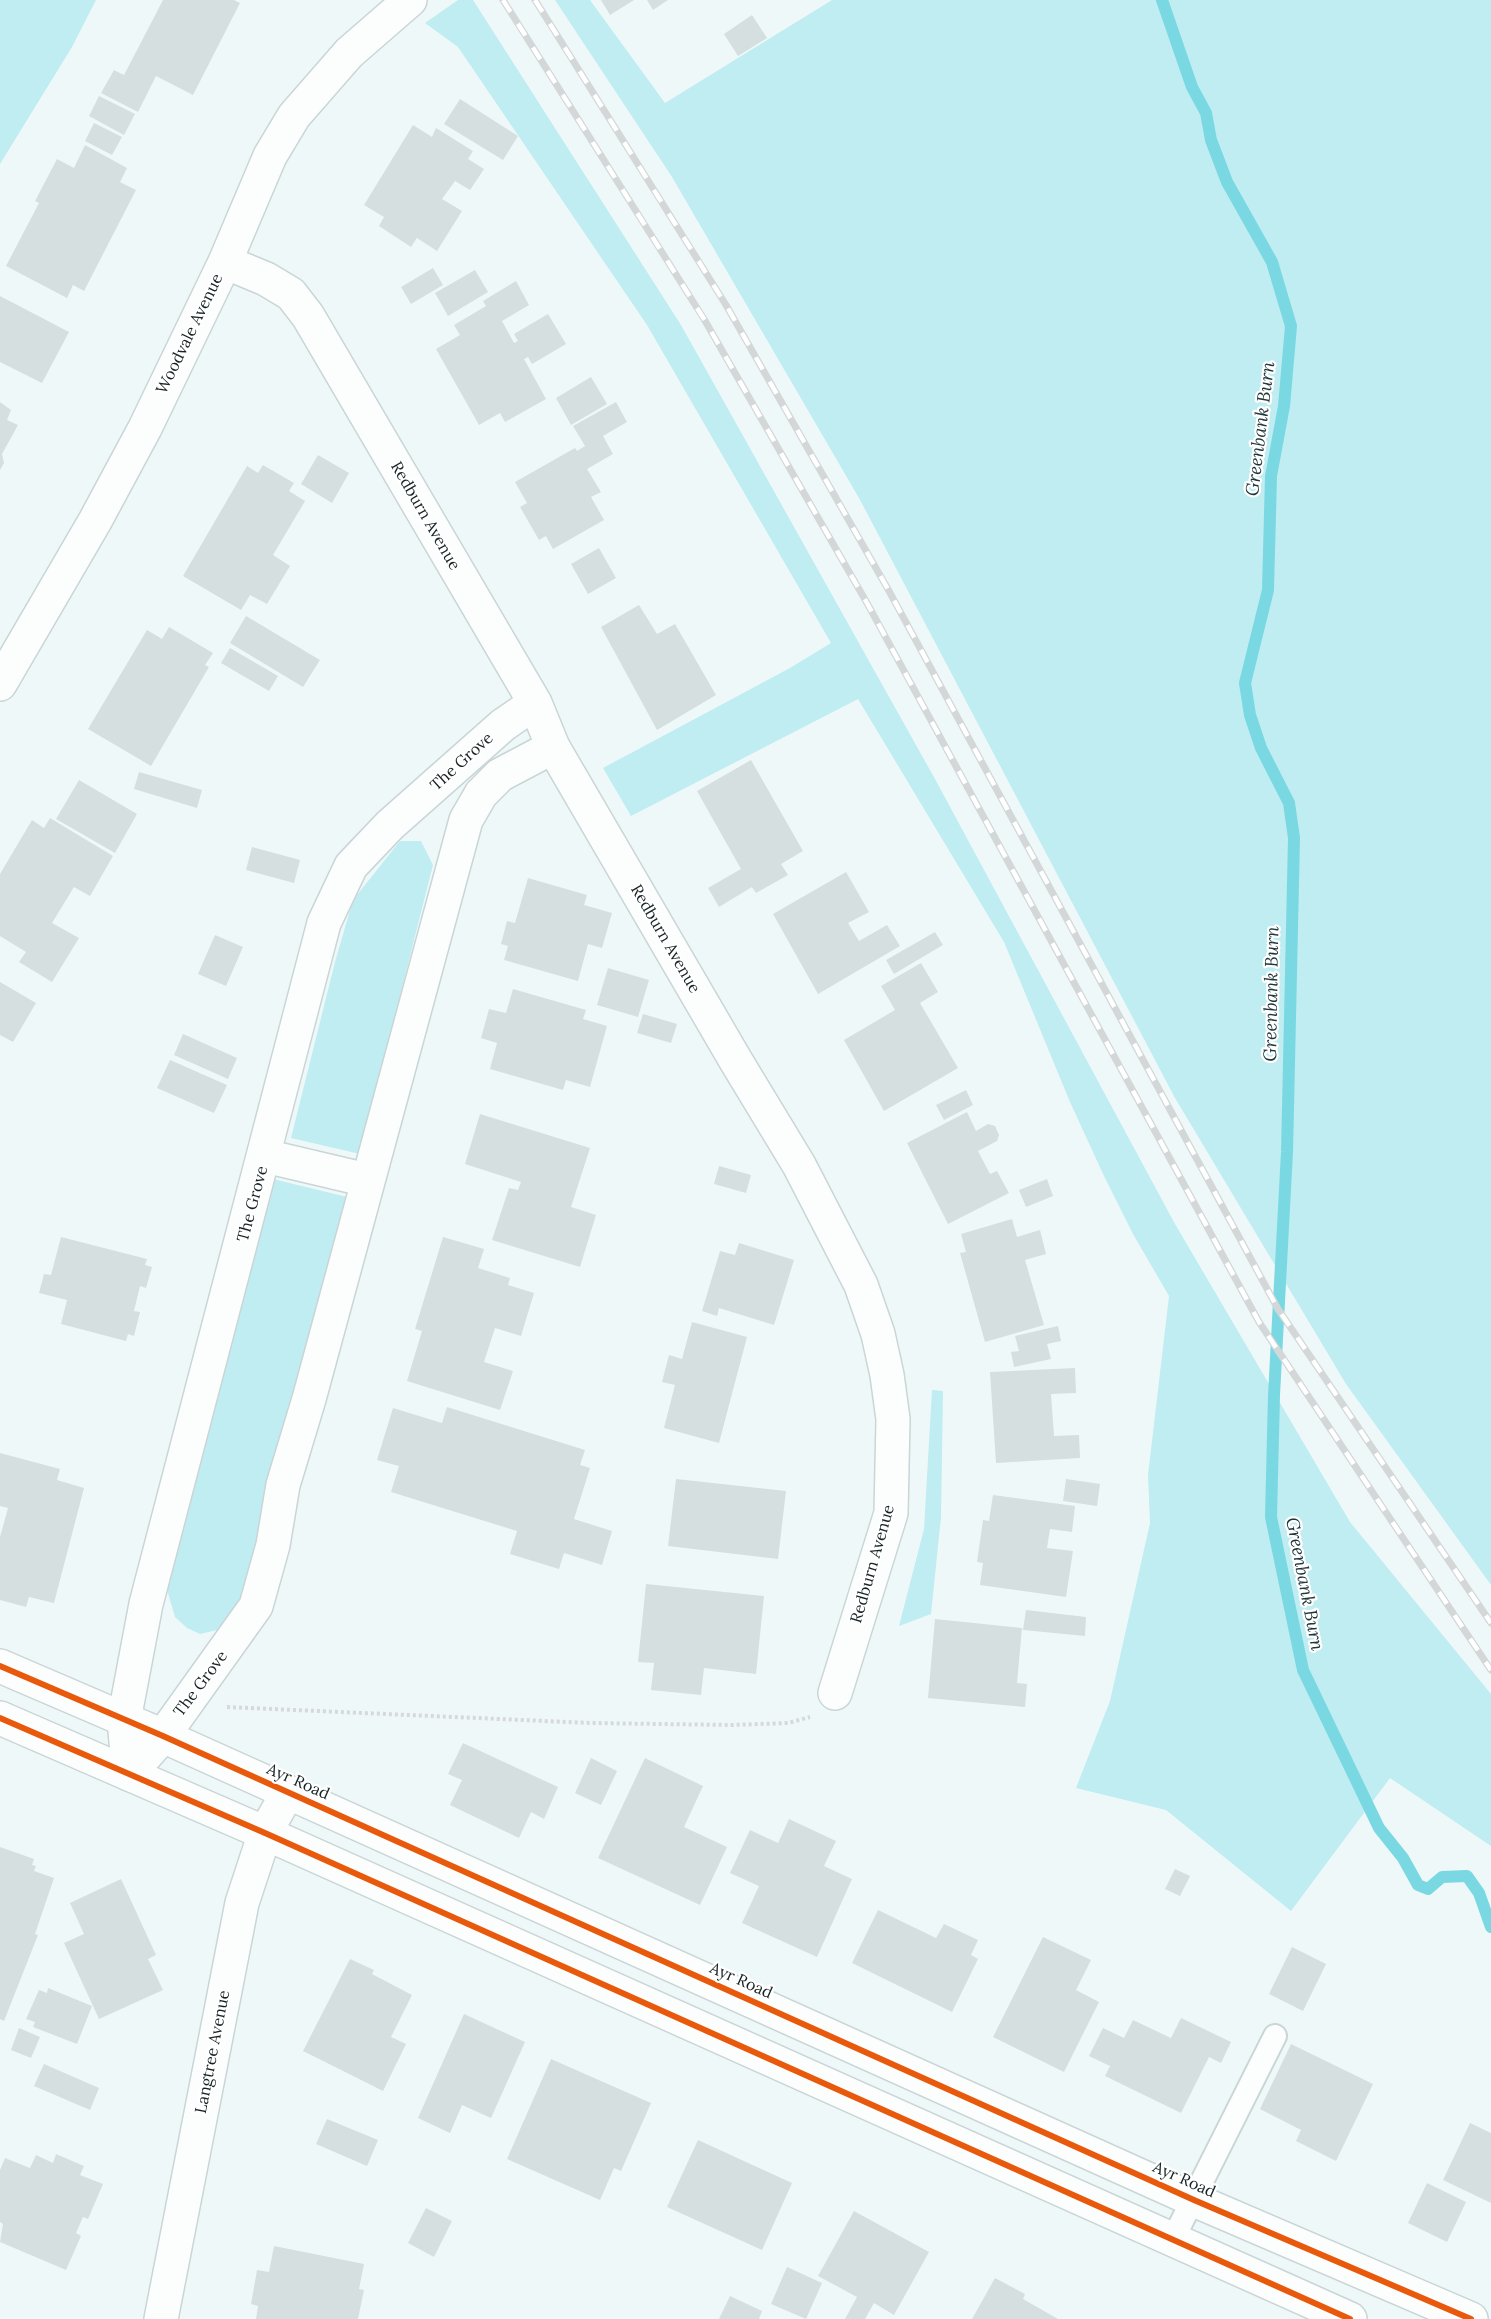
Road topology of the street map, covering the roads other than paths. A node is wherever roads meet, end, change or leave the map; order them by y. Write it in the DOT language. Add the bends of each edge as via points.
graph roads {
  1 [pos="404,2"];
  2 [pos="225,262"];
  3 [pos="0,684"];
  4 [pos="535,703"];
  5 [pos="553,747"];
  6 [pos="265,1156"];
  7 [pos="367,1180"];
  8 [pos="0,1666"];
  9 [pos="835,1693"];
  10 [pos="0,1718"];
  11 [pos="124,1720"];
  12 [pos="163,1736"];
  13 [pos="129,1774"];
  14 [pos="288,1792"];
  15 [pos="265,1833"];
  16 [pos="615,1940"];
  17 [pos="598,1984"];
  18 [pos="1275,2036"];
  19 [pos="1194,2200"];
  20 [pos="1172,2241"];
  21 [pos="161,2319"];
  22 [pos="1350,2319"];
  23 [pos="1471,2319"];
  1 -- 2 [label="street, Woodvale Avenue" via="349,53 294,116 270,156"];
  2 -- 3 [label="street, Woodvale Avenue" via="145,428"];
  2 -- 4 [label="street, Redburn Avenue" via="291,294 308,316"];
  4 -- 5 [label="street, Redburn Avenue"];
  4 -- 6 [label="street, The Grove" via="503,725 390,825 351,866 324,923"];
  5 -- 7 [label="street, The Grove" via="500,775 481,794 466,820"];
  5 -- 9 [label="street, Redburn Avenue" via="805,1174 849,1258 878,1334 893,1419 891,1513"];
  6 -- 7 [label="street, The Grove"];
  6 -- 11 [label="street, The Grove" via="173,1493"];
  7 -- 12 [label="street, The Grove" via="284,1485 256,1606"];
  8 -- 11 [label="street, Ayr Road"];
  10 -- 13 [label="street"];
  11 -- 12 [label="street, Ayr Road"];
  11 -- 13 [label="street, The Grove"];
  12 -- 13 [label="street, The Grove"];
  12 -- 14 [label="street, Ayr Road"];
  13 -- 15 [label="street"];
  14 -- 15 [label="street, Langtree Avenue"];
  14 -- 16 [label="street, Ayr Road"];
  15 -- 17 [label="street"];
  15 -- 21 [label="street, Langtree Avenue" via="242,1903"];
  16 -- 17 [label="street"];
  16 -- 19 [label="street, Ayr Road"];
  17 -- 20 [label="street"];
  18 -- 19 [label="lane"];
  19 -- 20 [label="lane"];
  19 -- 23 [label="street, Ayr Road"];
  20 -- 22 [label="street"];
}
